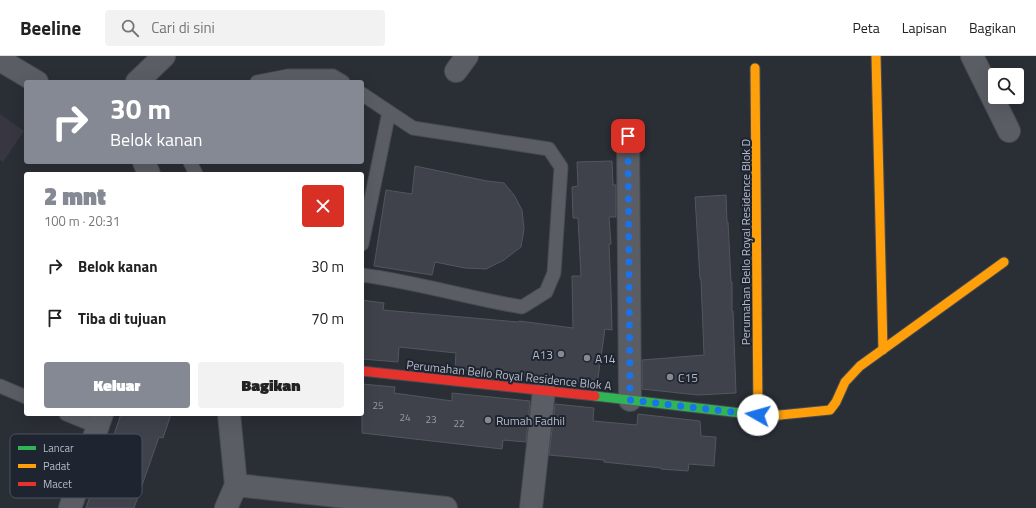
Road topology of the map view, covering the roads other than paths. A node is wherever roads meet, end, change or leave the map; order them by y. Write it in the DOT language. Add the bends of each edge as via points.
graph roads {
  1 [pos="164,56"];
  2 [pos="876,56"];
  3 [pos="972,56"];
  4 [pos="0,60"];
  5 [pos="755,68"];
  6 [pos="34,80"];
  7 [pos="139,80"];
  8 [pos="267,80"];
  9 [pos="340,80"];
  10 [pos="364,95"];
  11 [pos="389,112"];
  12 [pos="1010,132"];
  13 [pos="628,136"];
  14 [pos="364,234"];
  15 [pos="1004,262"];
  16 [pos="364,275"];
  17 [pos="883,350"];
  18 [pos="364,371"];
  19 [pos="0,386"];
  20 [pos="544,390"];
  21 [pos="24,396"];
  22 [pos="630,400"];
  23 [pos="758,415"];
  24 [pos="76,416"];
  25 [pos="230,416"];
  26 [pos="100,421"];
  27 [pos="96,434"];
  28 [pos="236,485"];
  29 [pos="73,498"];
  30 [pos="70,508"];
  31 [pos="226,508"];
  32 [pos="446,508"];
  33 [pos="531,508"];
  1 -- 7 [label="street"];
  2 -- 17 [label="street"];
  3 -- 12 [label="street"];
  4 -- 6 [label="street"];
  5 -- 23 [label="street, Perumahan Bello Royal Residence Blok D"];
  8 -- 9 [label="lane" via="288,76 334,76"];
  10 -- 11 [label="lane"];
  11 -- 14 [label="lane"];
  11 -- 16 [label="lane" via="413,128 549,149 562,167 554,274 546,292 522,307"];
  13 -- 22 [label="street"];
  15 -- 17 [label="street, Perumahan Bello Royal Residence Blok A"];
  17 -- 23 [label="street, Perumahan Bello Royal Residence Blok A" via="860,366 845,382 830,410"];
  18 -- 20 [label="street, Perumahan Bello Royal Residence Blok A"];
  19 -- 21 [label="lane"];
  20 -- 22 [label="street, Perumahan Bello Royal Residence Blok A"];
  20 -- 33 [label="street"];
  22 -- 23 [label="street, Perumahan Bello Royal Residence Blok A"];
  24 -- 26 [label="lane"];
  25 -- 28 [label="street"];
  26 -- 27 [label="street"];
  28 -- 31 [label="street"];
  28 -- 32 [label="street"];
  29 -- 30 [label="street"];
}
